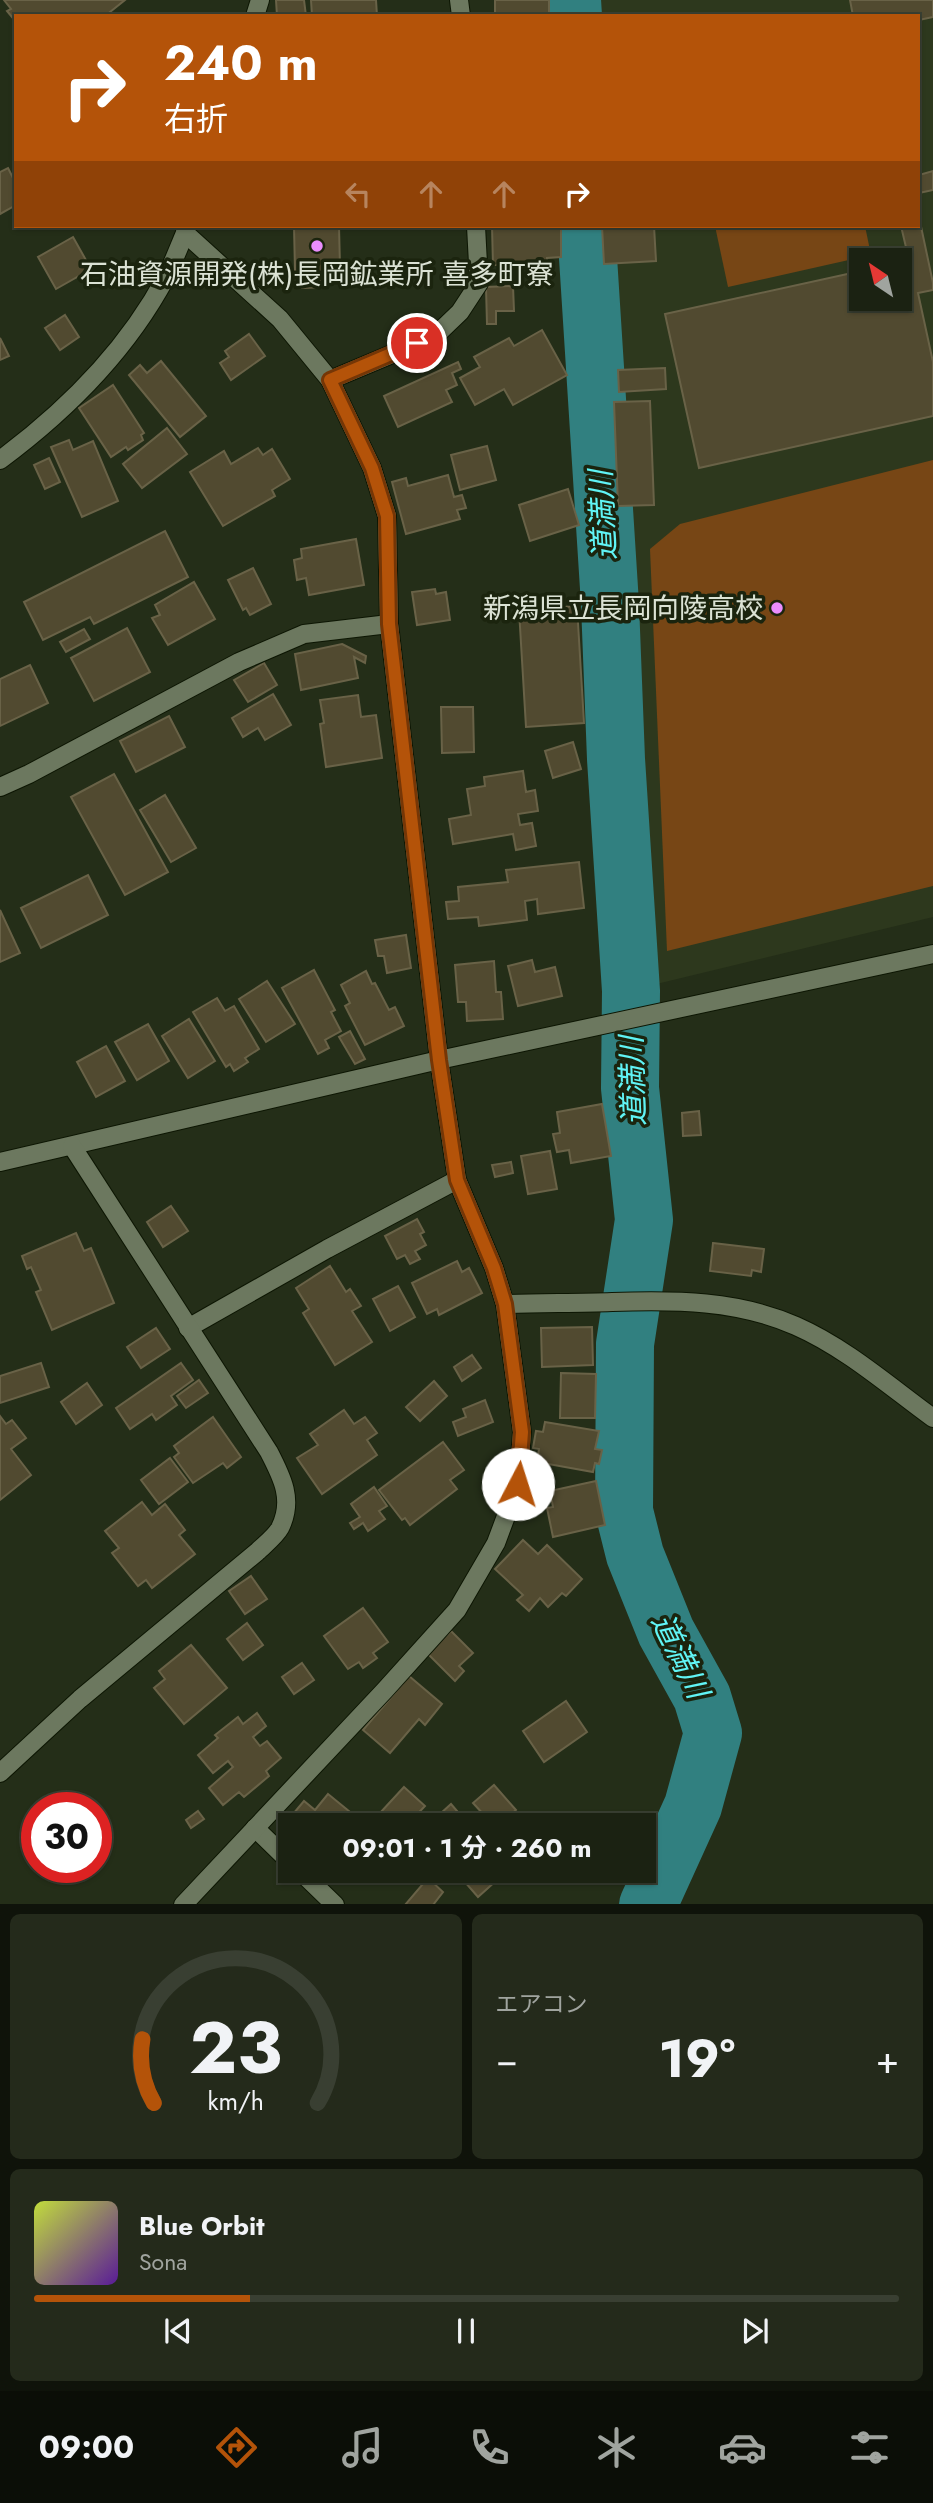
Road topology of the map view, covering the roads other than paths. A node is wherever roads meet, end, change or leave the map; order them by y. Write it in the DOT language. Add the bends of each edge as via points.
graph roads {
  1 [pos="476,228"];
  2 [pos="186,229"];
  3 [pos="330,380"];
  4 [pos="0,460"];
  5 [pos="389,624"];
  6 [pos="0,787"];
  7 [pos="933,954"];
  8 [pos="439,1060"];
  9 [pos="72,1146"];
  10 [pos="0,1162"];
  11 [pos="457,1180"];
  12 [pos="505,1304"];
  13 [pos="188,1328"];
  14 [pos="933,1419"];
  15 [pos="0,1773"];
  16 [pos="256,1829"];
  17 [pos="278,1850"];
  18 [pos="312,1883"];
  19 [pos="184,1904"];
  20 [pos="334,1904"];
  1 -- 3 [label="street" via="480,283 460,313 435,336"];
  2 -- 3 [label="street" via="280,319"];
  2 -- 4 [label="street" via="166,277 111,359"];
  3 -- 5 [label="street" via="372,468 387,516"];
  5 -- 6 [label="street" via="304,634 239,662"];
  5 -- 8 [label="street"];
  7 -- 8 [label="street"];
  8 -- 9 [label="street"];
  8 -- 11 [label="street"];
  9 -- 10 [label="street"];
  9 -- 13 [label="street"];
  11 -- 12 [label="street"];
  11 -- 13 [label="street"];
  12 -- 14 [label="street" via="667,1300 717,1303 773,1316 831,1345"];
  12 -- 16 [label="street" via="522,1432 518,1484 496,1543 457,1610"];
  13 -- 15 [label="street" via="284,1482 287,1505 280,1529"];
  16 -- 17 [label="street"];
  16 -- 19 [label="street"];
  18 -- 20 [label="street"];
}
